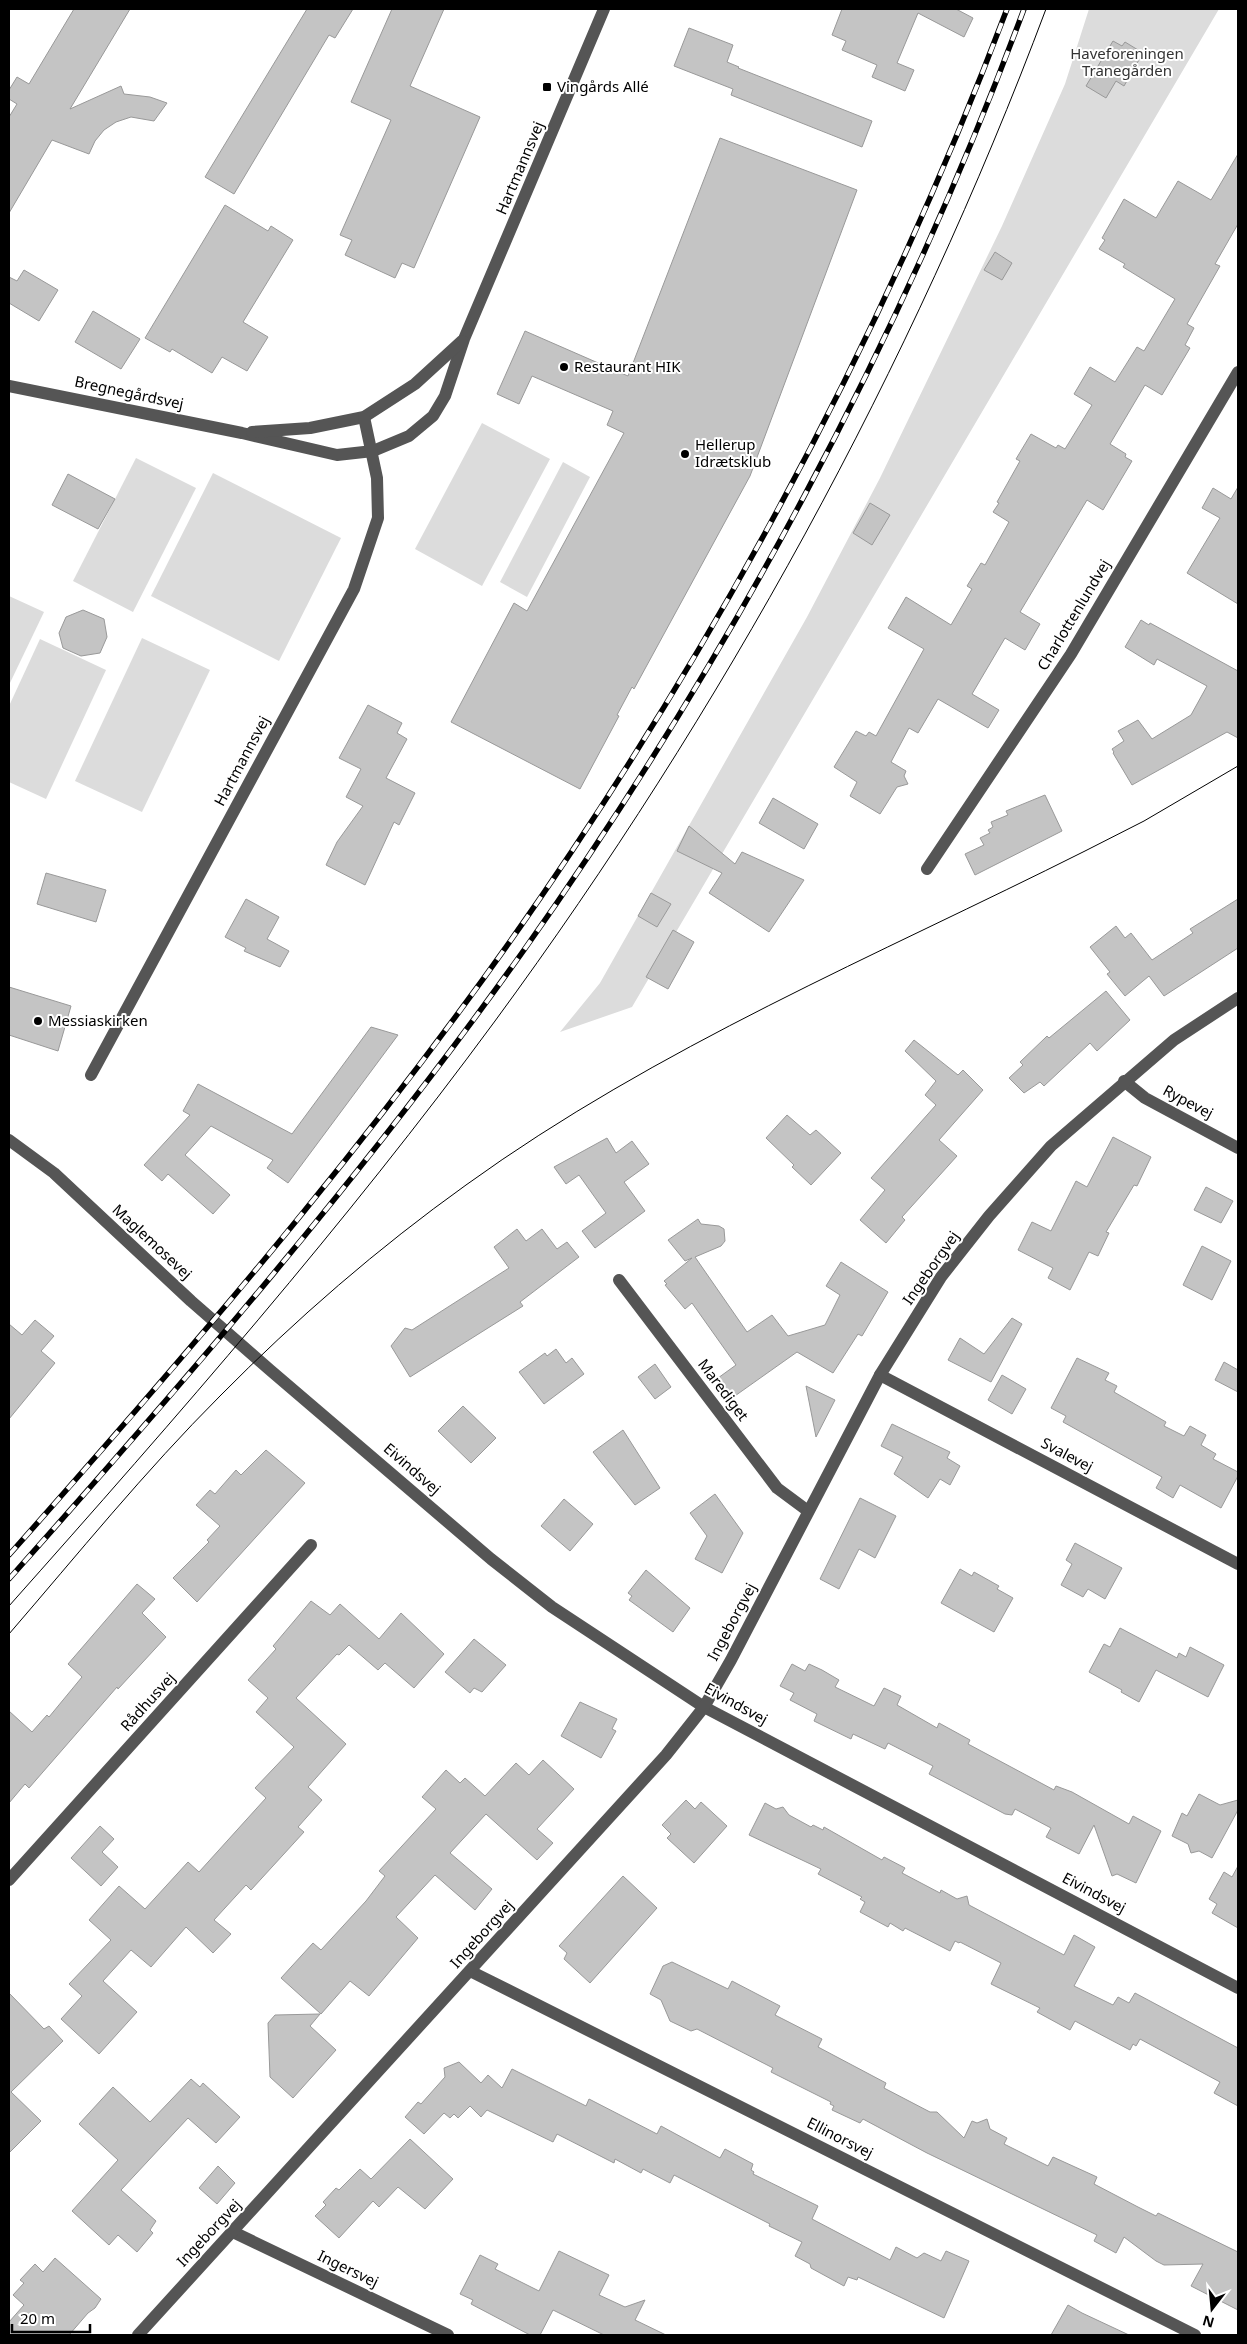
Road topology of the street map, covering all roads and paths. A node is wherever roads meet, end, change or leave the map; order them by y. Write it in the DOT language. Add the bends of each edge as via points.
graph roads {
  1 [pos="604,9"];
  2 [pos="464,340"];
  3 [pos="1238,372"];
  4 [pos="9,386"];
  5 [pos="364,417"];
  6 [pos="242,433"];
  7 [pos="373,451"];
  8 [pos="927,869"];
  9 [pos="1238,998"];
  10 [pos="91,1074"];
  11 [pos="1124,1081"];
  12 [pos="9,1140"];
  13 [pos="1238,1148"];
  14 [pos="619,1280"];
  15 [pos="270,1370"];
  16 [pos="880,1375"];
  17 [pos="808,1511"];
  18 [pos="311,1545"];
  19 [pos="1238,1564"];
  20 [pos="704,1706"];
  21 [pos="9,1880"];
  22 [pos="470,1971"];
  23 [pos="1238,1988"];
  24 [pos="233,2232"];
  25 [pos="138,2335"];
  26 [pos="448,2335"];
  27 [pos="1195,2335"];
  1 -- 2 [label="street, Hartmannsvej"];
  2 -- 5 [label="street, Hartmannsvej" via="415,384"];
  2 -- 7 [label="street, Hartmannsvej" via="445,396 433,416 408,436"];
  3 -- 8 [label="street, Charlottenlundvej" via="1071,654"];
  4 -- 6 [label="street, Bregnegårdsvej"];
  5 -- 6 [label="street, Hartmannsvej" via="310,428"];
  5 -- 7 [label="street, Hartmannsvej"];
  6 -- 7 [label="street, Hartmannsvej" via="337,455"];
  7 -- 10 [label="street, Hartmannsvej" via="378,518 354,589"];
  9 -- 11 [label="street, Ingeborgvej" via="1178,1037"];
  11 -- 13 [label="street, Rypevej" via="1145,1098"];
  11 -- 16 [label="street, Ingeborgvej" via="1050,1146 989,1216 941,1277"];
  12 -- 15 [label="street, Maglemosevej" via="54,1173"];
  14 -- 17 [label="street, Marediget" via="777,1488"];
  15 -- 20 [label="street, Eivindsvej" via="491,1559 552,1607"];
  16 -- 17 [label="street, Ingeborgvej"];
  16 -- 19 [label="street, Svalevej"];
  17 -- 20 [label="street, Ingeborgvej"];
  18 -- 21 [label="street, Rådhusvej"];
  20 -- 22 [label="street, Ingeborgvej" via="666,1754"];
  20 -- 23 [label="street, Eivindsvej"];
  22 -- 24 [label="street, Ingeborgvej"];
  22 -- 27 [label="street, Ellinorsvej"];
  24 -- 25 [label="street, Ingeborgvej"];
  24 -- 26 [label="street, Ingersvej"];
}
